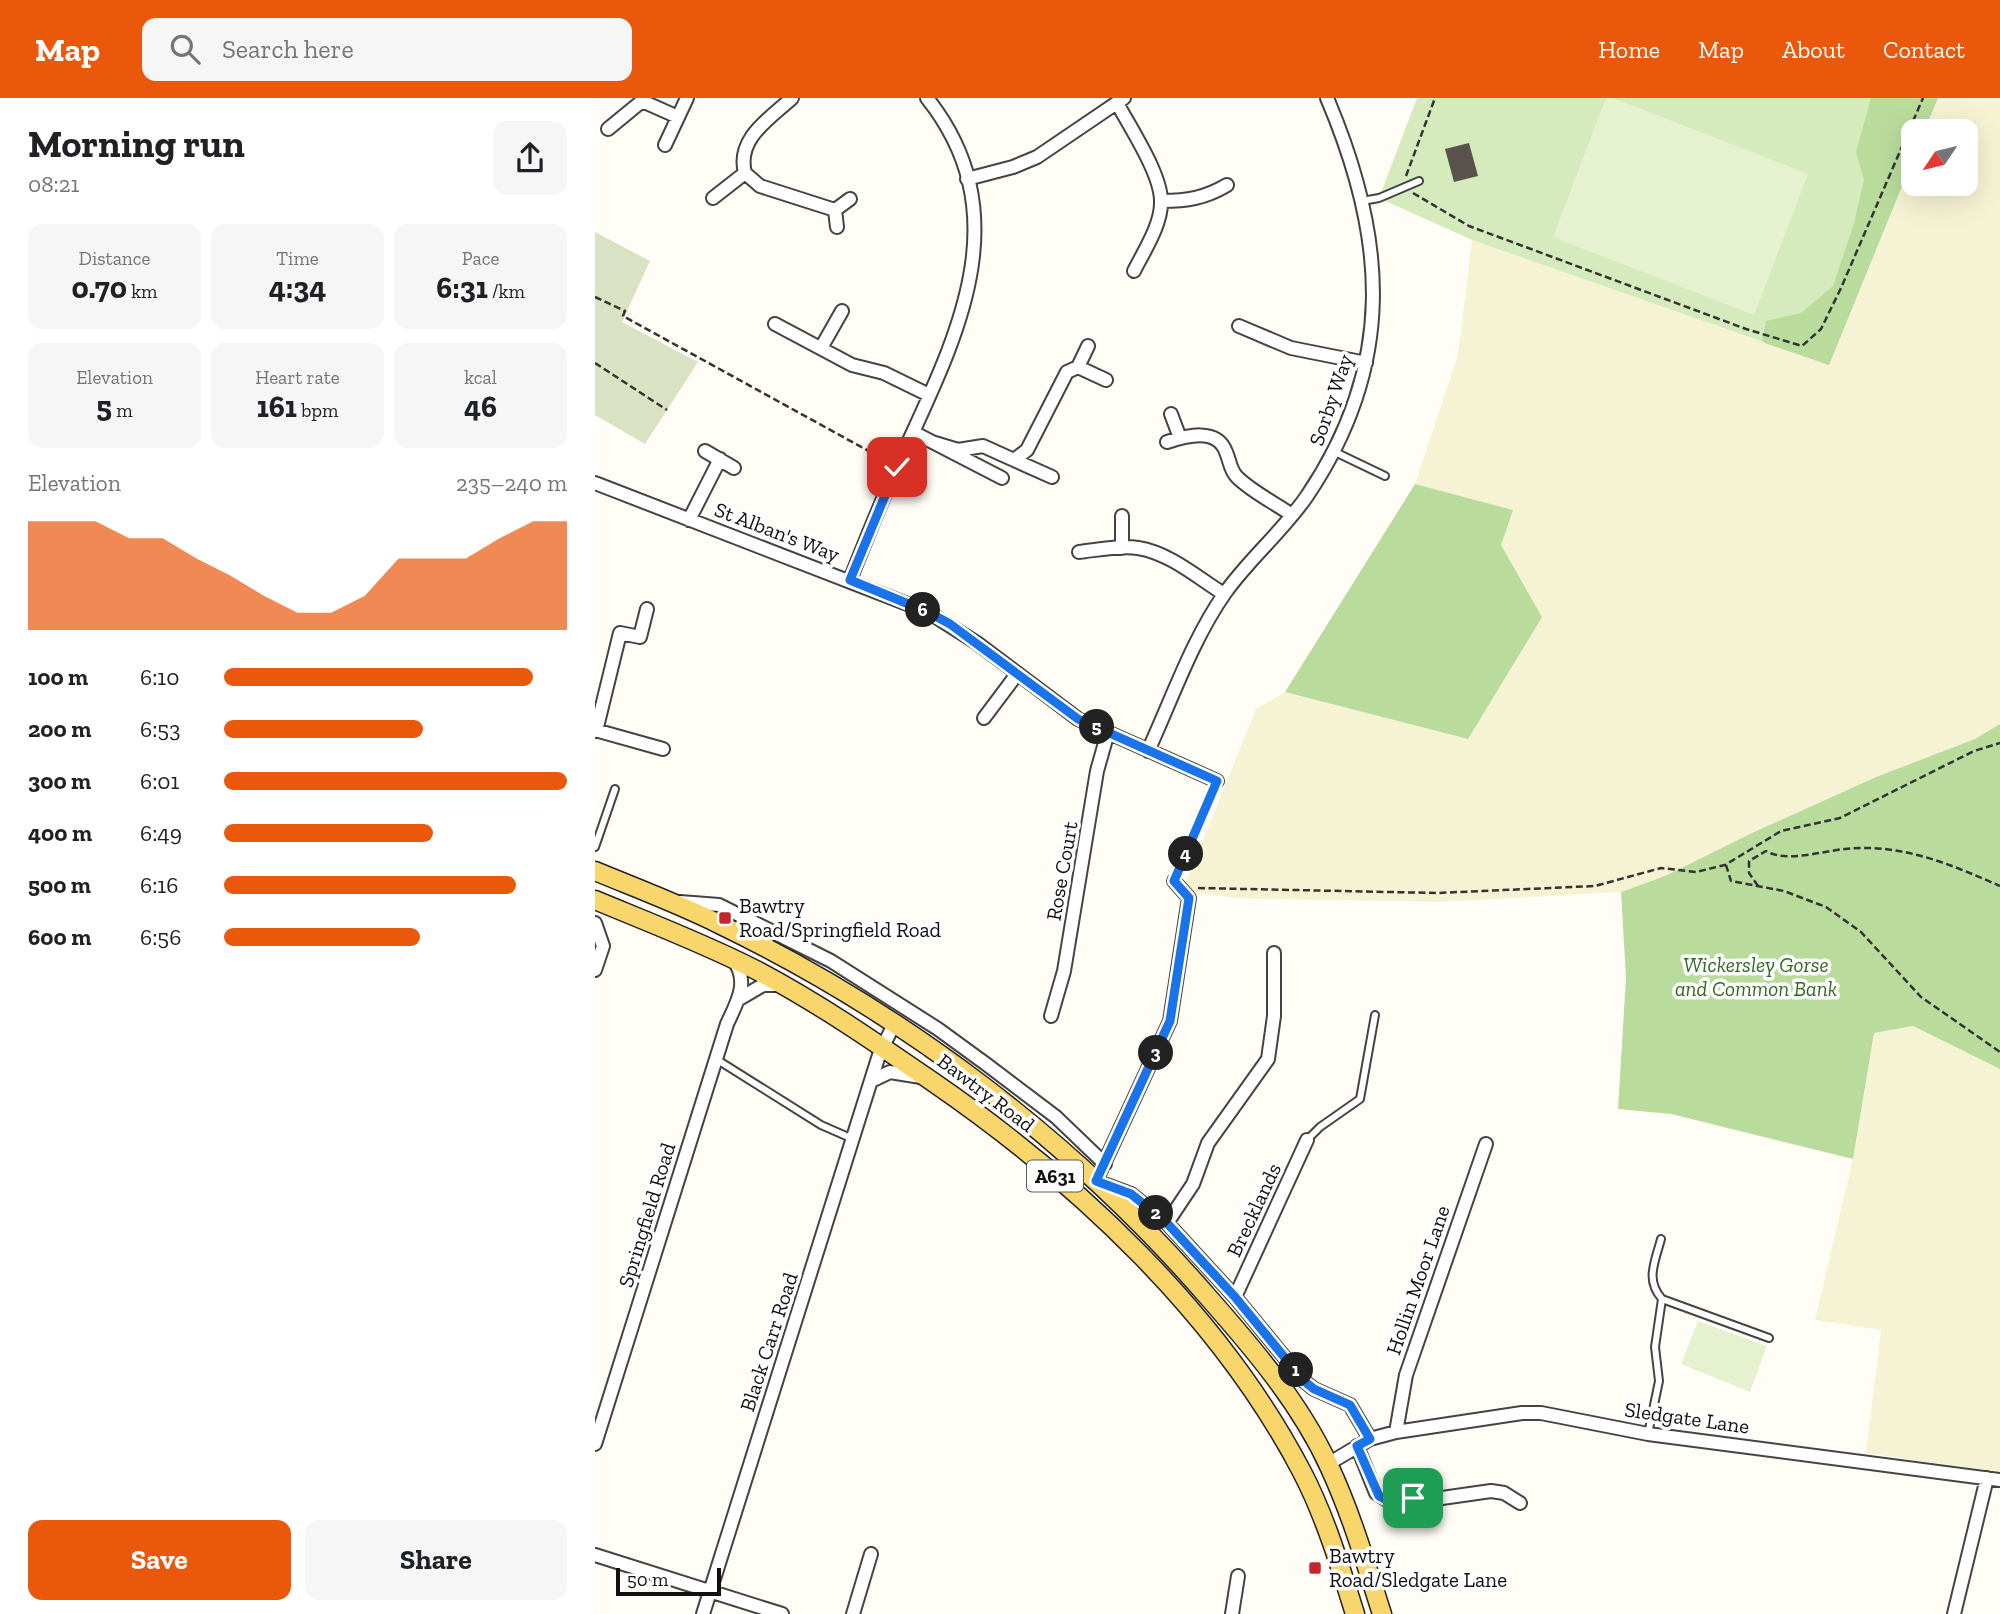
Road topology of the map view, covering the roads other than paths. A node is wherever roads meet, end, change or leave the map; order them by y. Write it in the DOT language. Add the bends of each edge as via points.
graph roads {
  1 [pos="687,98"];
  2 [pos="792,98"];
  3 [pos="927,98"];
  4 [pos="1327,98"];
  5 [pos="1120,100"];
  6 [pos="678,117"];
  7 [pos="608,129"];
  8 [pos="665,145"];
  9 [pos="745,173"];
  10 [pos="967,179"];
  11 [pos="1419,181"];
  12 [pos="1227,185"];
  13 [pos="713,198"];
  14 [pos="850,199"];
  15 [pos="1161,201"];
  16 [pos="1362,201"];
  17 [pos="835,210"];
  18 [pos="837,228"];
  19 [pos="1134,271"];
  20 [pos="842,311"];
  21 [pos="775,324"];
  22 [pos="1238,326"];
  23 [pos="1088,346"];
  24 [pos="821,348"];
  25 [pos="1366,363"];
  26 [pos="1078,367"];
  27 [pos="1106,380"];
  28 [pos="929,395"];
  29 [pos="1171,414"];
  30 [pos="913,432"];
  31 [pos="935,443"];
  32 [pos="705,451"];
  33 [pos="1335,452"];
  34 [pos="720,459"];
  35 [pos="1014,460"];
  36 [pos="734,468"];
  37 [pos="1385,476"];
  38 [pos="1052,477"];
  39 [pos="1002,478"];
  40 [pos="595,483"];
  41 [pos="1292,515"];
  42 [pos="1122,516"];
  43 [pos="689,520"];
  44 [pos="1122,548"];
  45 [pos="1079,552"];
  46 [pos="850,580"];
  47 [pos="1224,594"];
  48 [pos="647,609"];
  49 [pos="1017,674"];
  50 [pos="984,718"];
  51 [pos="595,731"];
  52 [pos="1108,732"];
  53 [pos="663,750"];
  54 [pos="1148,751"];
  55 [pos="1217,781"];
  56 [pos="615,789"];
  57 [pos="595,847"];
  58 [pos="595,871"];
  59 [pos="1174,881"];
  60 [pos="595,900"];
  61 [pos="666,901"];
  62 [pos="595,923"];
  63 [pos="1274,953"];
  64 [pos="733,959"];
  65 [pos="595,970"];
  66 [pos="783,986"];
  67 [pos="739,999"];
  68 [pos="1375,1015"];
  69 [pos="1051,1016"];
  70 [pos="894,1024"];
  71 [pos="882,1046"];
  72 [pos="933,1050"];
  73 [pos="716,1059"];
  74 [pos="925,1075"];
  75 [pos="871,1081"];
  76 [pos="853,1139"];
  77 [pos="1307,1140"];
  78 [pos="1486,1143"];
  79 [pos="1105,1164"];
  80 [pos="1096,1181"];
  81 [pos="1167,1223"];
  82 [pos="1661,1239"];
  83 [pos="1235,1297"];
  84 [pos="1662,1299"];
  85 [pos="1769,1338"];
  86 [pos="1396,1432"];
  87 [pos="1648,1434"];
  88 [pos="1370,1439"];
  89 [pos="595,1444"];
  90 [pos="1357,1446"];
  91 [pos="1328,1464"];
  92 [pos="1993,1479"];
  93 [pos="1520,1503"];
  94 [pos="871,1554"];
  95 [pos="595,1555"];
  96 [pos="1238,1576"];
  97 [pos="710,1591"];
  98 [pos="703,1614"];
  99 [pos="782,1614"];
  100 [pos="853,1614"];
  101 [pos="1232,1614"];
  102 [pos="1355,1614"];
  103 [pos="1381,1614"];
  104 [pos="1954,1614"];
  1 -- 6 [label="street"];
  2 -- 9 [label="street" via="751,136 744,150"];
  3 -- 10 [label="street" via="946,127"];
  4 -- 16 [label="street, Sorby Way"];
  5 -- 10 [label="street" via="1037,157"];
  5 -- 15 [label="street" via="1145,152"];
  6 -- 7 [label="street" via="642,101"];
  6 -- 8 [label="street"];
  9 -- 13 [label="street"];
  9 -- 17 [label="street" via="760,186"];
  10 -- 28 [label="street" via="974,246 971,280 957,329"];
  11 -- 16 [label="lane"];
  12 -- 15 [label="street" via="1187,201"];
  14 -- 17 [label="street"];
  15 -- 19 [label="street"];
  16 -- 25 [label="street, Sorby Way" via="1374,283"];
  17 -- 18 [label="street"];
  20 -- 24 [label="street"];
  21 -- 24 [label="street"];
  22 -- 25 [label="street" via="1291,348"];
  23 -- 26 [label="street"];
  24 -- 28 [label="street"];
  25 -- 33 [label="street, Sorby Way"];
  26 -- 27 [label="street"];
  26 -- 35 [label="street" via="1067,372 1027,450"];
  28 -- 30 [label="street"];
  29 -- 41 [label="street" via="1173,440 1199,435 1217,440 1237,477"];
  30 -- 31 [label="street"];
  30 -- 46 [label="street"];
  31 -- 35 [label="street" via="958,450 983,446"];
  31 -- 39 [label="street"];
  32 -- 34 [label="street"];
  33 -- 37 [label="lane"];
  33 -- 41 [label="street, Sorby Way"];
  34 -- 36 [label="street"];
  34 -- 43 [label="street, St Alban's Way"];
  35 -- 38 [label="street"];
  40 -- 43 [label="street, St Alban's Way"];
  41 -- 47 [label="street, Sorby Way"];
  42 -- 44 [label="street"];
  43 -- 46 [label="street, St Alban's Way"];
  44 -- 45 [label="street"];
  44 -- 47 [label="street" via="1166,557"];
  46 -- 49 [label="street, St Alban's Way" via="939,618"];
  47 -- 54 [label="street, Sorby Way"];
  48 -- 51 [label="street" via="640,637 619,633"];
  49 -- 50 [label="street"];
  49 -- 52 [label="street, St Alban's Way" via="1078,719"];
  51 -- 53 [label="street"];
  52 -- 54 [label="street, St Alban's Way"];
  52 -- 69 [label="street, Rose Court" via="1097,771 1064,971"];
  54 -- 55 [label="street, St Alban's Way"];
  56 -- 57 [label="lane"];
  58 -- 61 [label="main road, Bawtry Road / A631"];
  59 -- 79 [label="street" via="1189,898 1170,1021"];
  60 -- 64 [label="main road, Bawtry Road / A631"];
  61 -- 70 [label="main road, Bawtry Road / A631" via="777,954"];
  61 -- 79 [label="street, Bawtry Road" via="719,905 831,961 938,1029 1056,1117"];
  62 -- 65 [label="street" via="603,946"];
  63 -- 81 [label="street" via="1274,1016 1268,1059 1208,1143 1193,1184"];
  64 -- 66 [label="main road, Bawtry Road / A631"];
  64 -- 67 [label="street, Springfield Road" via="742,981"];
  66 -- 67 [label="street" via="763,985"];
  66 -- 71 [label="main road, Bawtry Road / A631"];
  67 -- 73 [label="street, Springfield Road"];
  68 -- 77 [label="lane" via="1360,1099"];
  70 -- 71 [label="street, Black Carr Road"];
  70 -- 72 [label="main road, Bawtry Road / A631"];
  71 -- 74 [label="main road, Bawtry Road / A631"];
  71 -- 75 [label="street, Black Carr Road"];
  72 -- 74 [label="main road"];
  72 -- 80 [label="main road, Bawtry Road / A631"];
  73 -- 76 [label="lane" via="821,1125"];
  73 -- 89 [label="street, Springfield Road"];
  74 -- 75 [label="street" via="890,1072"];
  74 -- 102 [label="main road, Bawtry Road / A631" via="1071,1190 1182,1301 1226,1354 1255,1391 1303,1474"];
  75 -- 76 [label="street, Black Carr Road"];
  76 -- 97 [label="street, Black Carr Road"];
  77 -- 83 [label="street, Brecklands"];
  78 -- 86 [label="street, Hollin Moor Lane" via="1406,1375"];
  79 -- 80 [label="street"];
  80 -- 81 [label="street, Bawtry Road" via="1131,1194"];
  80 -- 91 [label="main road, Bawtry Road / A631" via="1145,1227 1237,1330 1276,1380"];
  81 -- 83 [label="street, Bawtry Road"];
  82 -- 84 [label="lane" via="1651,1278"];
  83 -- 88 [label="street, Bawtry Road" via="1304,1381 1350,1405"];
  84 -- 85 [label="lane"];
  84 -- 87 [label="lane" via="1655,1347 1659,1381"];
  86 -- 87 [label="street, Sledgate Lane" via="1541,1413"];
  86 -- 88 [label="street, Sledgate Lane"];
  87 -- 92 [label="street, Sledgate Lane"];
  88 -- 90 [label="street"];
  90 -- 91 [label="street"];
  90 -- 93 [label="street" via="1376,1493 1387,1500 1428,1500 1491,1491"];
  91 -- 103 [label="main road, Bawtry Road / A631"];
  92 -- 104 [label="street"];
  94 -- 100 [label="street"];
  95 -- 97 [label="street"];
  96 -- 101 [label="street"];
  97 -- 98 [label="street, Black Carr Road"];
  97 -- 99 [label="street"];
}
